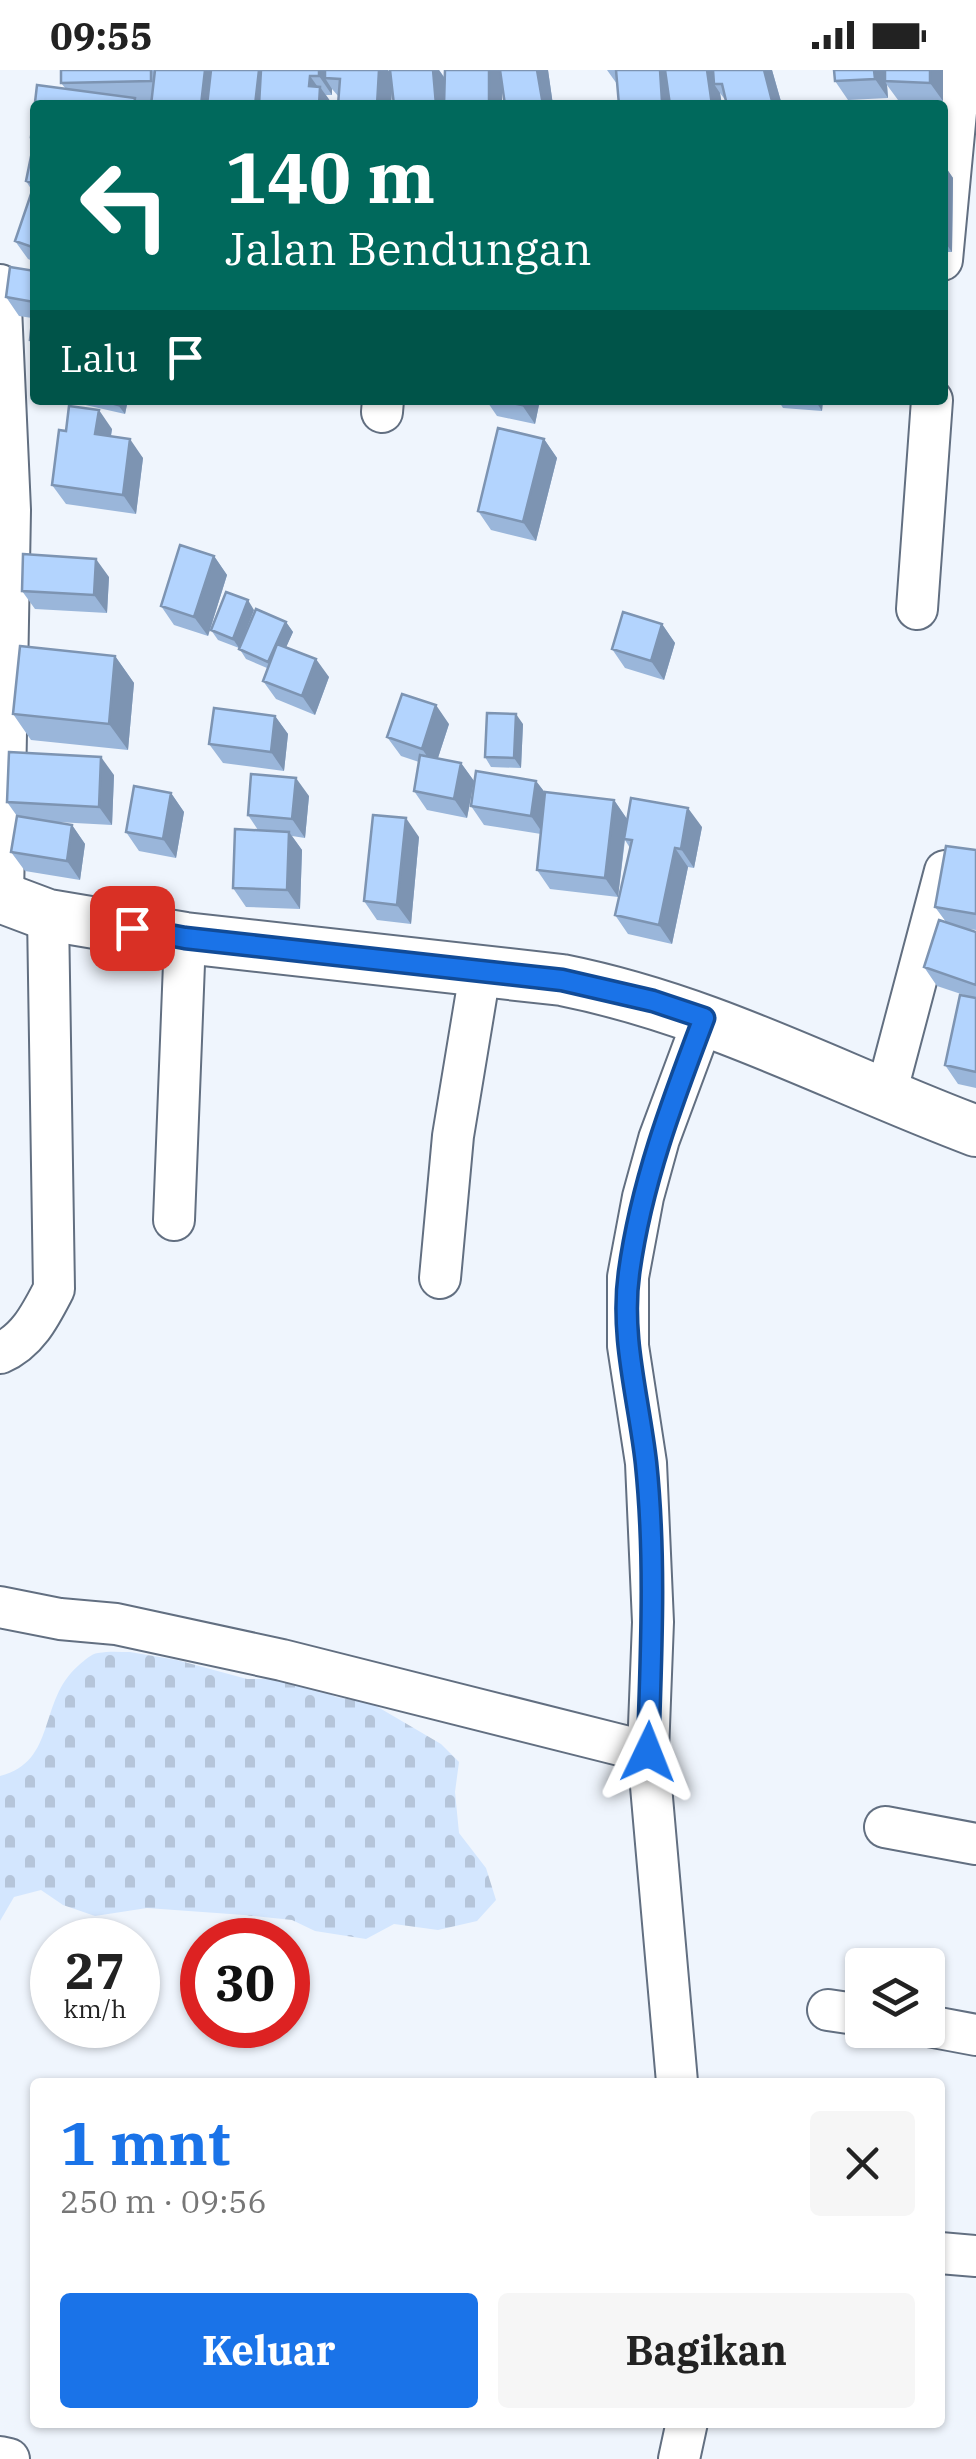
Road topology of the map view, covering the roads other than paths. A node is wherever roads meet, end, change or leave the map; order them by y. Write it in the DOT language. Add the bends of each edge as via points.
graph roads {
  1 [pos="960,70"];
  2 [pos="957,139"];
  3 [pos="948,212"];
  4 [pos="0,285"];
  5 [pos="932,405"];
  6 [pos="918,608"];
  7 [pos="945,871"];
  8 [pos="17,903"];
  9 [pos="185,938"];
  10 [pos="480,973"];
  11 [pos="704,1018"];
  12 [pos="886,1094"];
  13 [pos="976,1131"];
  14 [pos="174,1220"];
  15 [pos="440,1278"];
  16 [pos="0,1352"];
  17 [pos="0,1607"];
  18 [pos="648,1752"];
  19 [pos="885,1827"];
  20 [pos="976,1844"];
  21 [pos="945,2029"];
  22 [pos="976,2034"];
  23 [pos="677,2078"];
  24 [pos="945,2254"];
  25 [pos="976,2256"];
  26 [pos="685,2428"];
  27 [pos="0,2457"];
  28 [pos="9,2459"];
  29 [pos="678,2459"];
  1 -- 2 [label="street"];
  2 -- 3 [label="street"];
  4 -- 8 [label="street"];
  5 -- 6 [label="street"];
  7 -- 12 [label="street"];
  8 -- 9 [label="street"];
  8 -- 16 [label="street" via="54,1289 37,1323"];
  9 -- 10 [label="street"];
  9 -- 14 [label="street"];
  10 -- 11 [label="street" via="562,980"];
  10 -- 15 [label="street" via="453,1136"];
  11 -- 12 [label="street"];
  11 -- 18 [label="street" via="659,1139 628,1277 653,1622"];
  12 -- 13 [label="street"];
  17 -- 18 [label="street" via="264,1656"];
  18 -- 23 [label="street"];
  19 -- 20 [label="street"];
  21 -- 22 [label="street"];
  24 -- 25 [label="street"];
  26 -- 29 [label="street"];
  27 -- 28 [label="street"];
}
